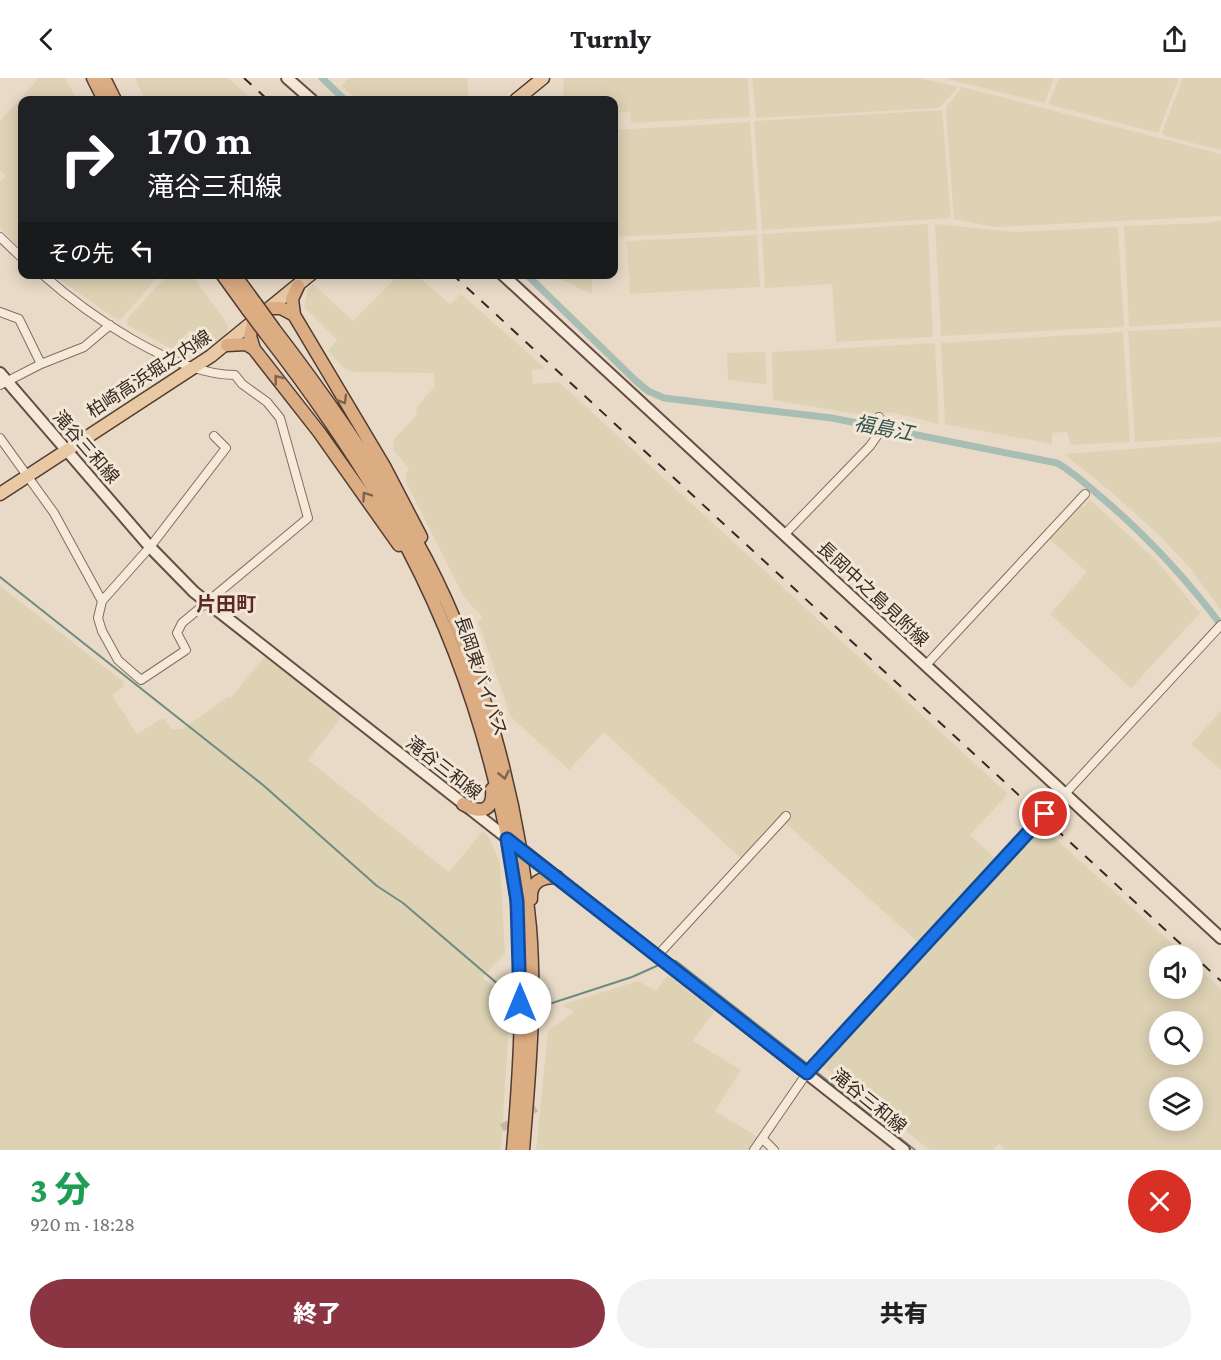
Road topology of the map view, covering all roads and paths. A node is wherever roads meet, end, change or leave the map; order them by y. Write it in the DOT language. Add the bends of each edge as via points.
graph roads {
  1 [pos="93,78"];
  2 [pos="104,78"];
  3 [pos="287,78"];
  4 [pos="543,78"];
  5 [pos="102,96"];
  6 [pos="113,96"];
  7 [pos="307,96"];
  8 [pos="521,96"];
  9 [pos="0,237"];
  10 [pos="18,254"];
  11 [pos="48,279"];
  12 [pos="227,279"];
  13 [pos="237,279"];
  14 [pos="306,279"];
  15 [pos="507,279"];
  16 [pos="298,286"];
  17 [pos="252,307"];
  18 [pos="271,308"];
  19 [pos="0,312"];
  20 [pos="294,315"];
  21 [pos="253,323"];
  22 [pos="110,325"];
  23 [pos="227,345"];
  24 [pos="254,349"];
  25 [pos="40,364"];
  26 [pos="195,367"];
  27 [pos="2,380"];
  28 [pos="879,419"];
  29 [pos="214,436"];
  30 [pos="0,438"];
  31 [pos="66,450"];
  32 [pos="28,476"];
  33 [pos="0,494"];
  34 [pos="1085,494"];
  35 [pos="403,527"];
  36 [pos="784,534"];
  37 [pos="150,547"];
  38 [pos="102,601"];
  39 [pos="206,601"];
  40 [pos="440,612"];
  41 [pos="1219,626"];
  42 [pos="926,665"];
  43 [pos="1065,793"];
  44 [pos="463,804"];
  45 [pos="786,816"];
  46 [pos="507,839"];
  47 [pos="520,849"];
  48 [pos="557,877"];
  49 [pos="1221,938"];
  50 [pos="657,956"];
  51 [pos="807,1073"];
  52 [pos="527,1106"];
  53 [pos="763,1139"];
  54 [pos="899,1149"];
  55 [pos="513,1150"];
  56 [pos="523,1150"];
  57 [pos="754,1150"];
  58 [pos="774,1150"];
  1 -- 5 [label="highway"];
  2 -- 6 [label="highway"];
  3 -- 7 [label="main road"];
  4 -- 8 [label="main road"];
  9 -- 10 [label="street"];
  11 -- 22 [label="street"];
  12 -- 17 [label="highway"];
  13 -- 17 [label="highway"];
  14 -- 16 [label="main road, 柏崎高浜堀之内線"];
  15 -- 36 [label="main road, 長岡中之島見附線"];
  16 -- 18 [label="main road, 柏崎高浜堀之内線"];
  16 -- 20 [label="highway" via="292,298"];
  17 -- 35 [label="highway, bridge" via="297,367"];
  18 -- 20 [label="highway"];
  18 -- 21 [label="main road, 柏崎高浜堀之内線"];
  19 -- 25 [label="street" via="19,319"];
  20 -- 35 [label="highway, one-way"];
  21 -- 23 [label="main road, 柏崎高浜堀之内線"];
  21 -- 24 [label="highway" via="250,336"];
  22 -- 25 [label="street" via="84,347"];
  22 -- 26 [label="street"];
  23 -- 24 [label="highway" via="246,344"];
  23 -- 26 [label="main road, 柏崎高浜堀之内線"];
  35 -- 24 [label="highway, one-way" via="339,459"];
  25 -- 27 [label="street"];
  26 -- 31 [label="main road, 柏崎高浜堀之内線"];
  26 -- 39 [label="street" via="212,374 235,375 275,411 284,429 308,518"];
  27 -- 31 [label="main road, 滝谷三和線"];
  28 -- 36 [label="street" via="878,432 870,446"];
  29 -- 37 [label="street" via="226,448"];
  30 -- 32 [label="street"];
  31 -- 32 [label="main road, 柏崎高浜堀之内線"];
  31 -- 37 [label="main road, 滝谷三和線"];
  32 -- 33 [label="main road, 柏崎高浜堀之内線"];
  32 -- 38 [label="street" via="54,513"];
  34 -- 42 [label="street"];
  35 -- 40 [label="highway, 長岡東バイパス"];
  35 -- 47 [label="highway, 長岡東バイパス, one-way" via="436,570 490,719"];
  36 -- 42 [label="main road, 長岡中之島見附線"];
  37 -- 38 [label="street"];
  37 -- 39 [label="main road, 滝谷三和線"];
  38 -- 39 [label="street" via="98,618 102,631 118,660 141,680 186,650 177,629"];
  39 -- 44 [label="main road, 滝谷三和線"];
  40 -- 44 [label="highway" via="492,791 491,802 484,810 476,811"];
  40 -- 46 [label="highway, 長岡東バイパス" via="471,693"];
  41 -- 43 [label="street"];
  42 -- 43 [label="main road, 長岡中之島見附線"];
  43 -- 49 [label="main road, 長岡中之島見附線"];
  43 -- 51 [label="street"];
  44 -- 46 [label="main road, 滝谷三和線"];
  45 -- 50 [label="street"];
  46 -- 47 [label="main road, 滝谷三和線"];
  46 -- 55 [label="highway, 長岡東バイパス" via="520,943 520,1040"];
  47 -- 48 [label="main road, 滝谷三和線"];
  47 -- 52 [label="highway, 長岡東バイパス" via="530,927"];
  48 -- 50 [label="main road, 滝谷三和線"];
  48 -- 52 [label="highway" via="540,879 531,890 536,979 534,1050"];
  50 -- 51 [label="main road, 滝谷三和線"];
  51 -- 53 [label="street"];
  51 -- 54 [label="main road, 滝谷三和線"];
  52 -- 56 [label="highway, 長岡東バイパス"];
  53 -- 57 [label="street"];
  53 -- 58 [label="street"];
}
